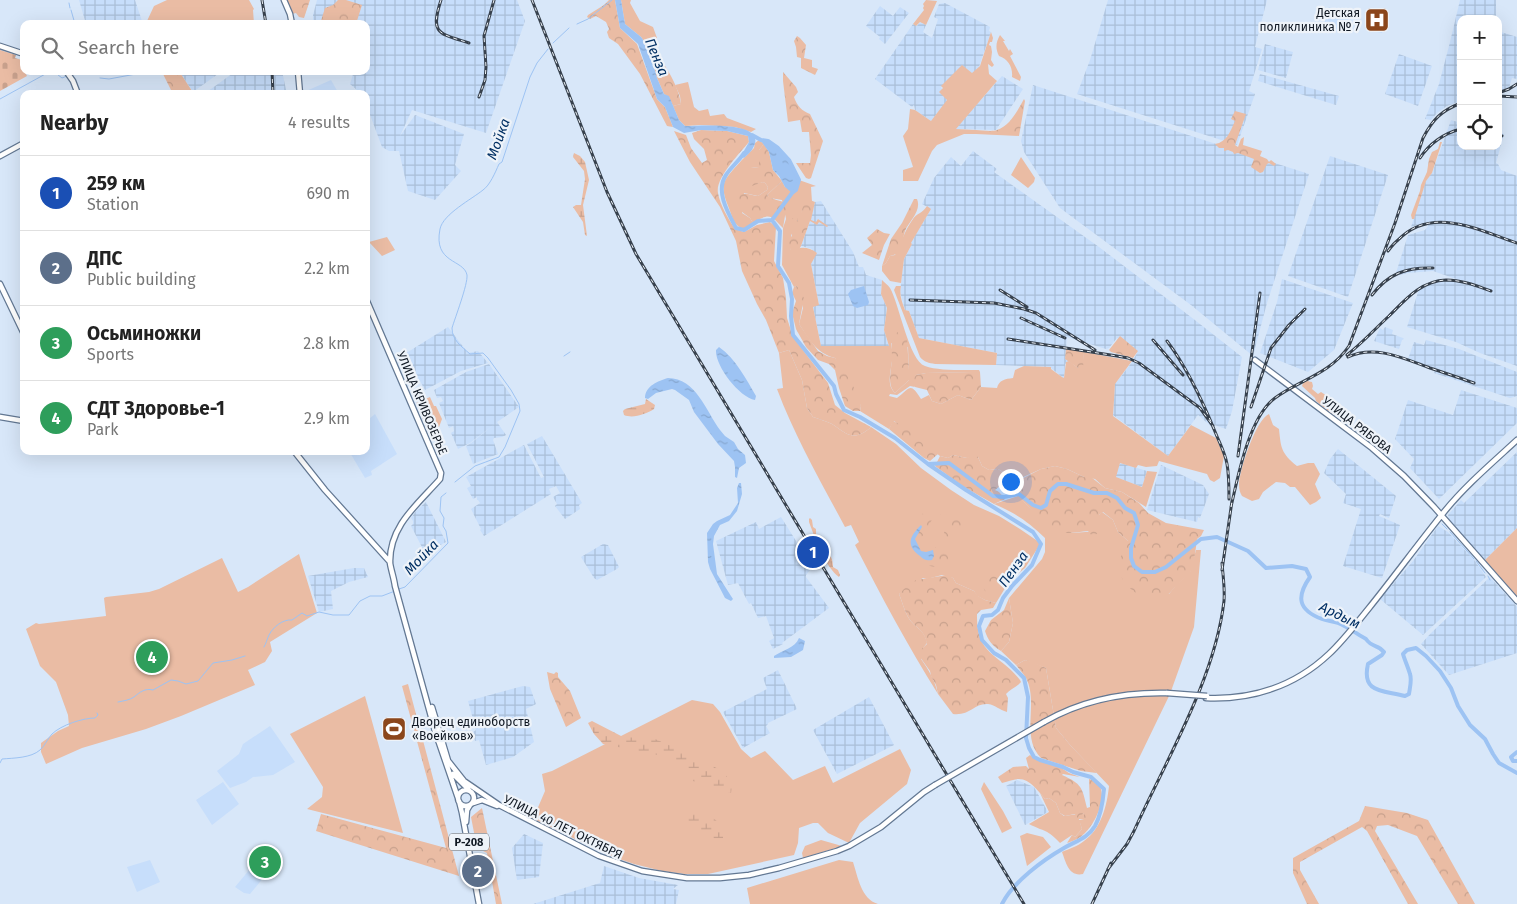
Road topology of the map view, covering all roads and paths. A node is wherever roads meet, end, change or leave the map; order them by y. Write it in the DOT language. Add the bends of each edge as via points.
graph roads {
  1 [pos="284,0"];
  2 [pos="291,20"];
  3 [pos="0,46"];
  4 [pos="20,53"];
  5 [pos="68,75"];
  6 [pos="298,75"];
  7 [pos="76,90"];
  8 [pos="300,90"];
  9 [pos="20,145"];
  10 [pos="0,156"];
  11 [pos="0,284"];
  12 [pos="370,308"];
  13 [pos="20,326"];
  14 [pos="1255,360"];
  15 [pos="0,417"];
  16 [pos="20,420"];
  17 [pos="1517,438"];
  18 [pos="297,455"];
  19 [pos="1440,515"];
  20 [pos="390,562"];
  21 [pos="1517,601"];
  22 [pos="425,690"];
  23 [pos="447,763"];
  24 [pos="470,790"];
  25 [pos="458,800"];
  26 [pos="471,804"];
  27 [pos="499,805"];
  28 [pos="464,827"];
  29 [pos="735,878"];
  30 [pos="480,904"];
  1 -- 2 [label="main road"];
  3 -- 4 [label="main road"];
  5 -- 7 [label="main road"];
  6 -- 8 [label="main road"];
  9 -- 10 [label="main road"];
  11 -- 13 [label="main road"];
  12 -- 20 [label="main road, УЛИЦА КРИВОЗЕРЬЕ" via="441,473 398,528"];
  14 -- 19 [label="main road, УЛИЦА РЯБОВА" via="1372,448 1404,476"];
  15 -- 16 [label="main road"];
  17 -- 19 [label="main road" via="1455,496"];
  18 -- 20 [label="main road"];
  19 -- 21 [label="main road, УЛИЦА РЯБОВА"];
  19 -- 29 [label="main road, bridge" via="1343,638 1310,667 1284,681 1249,693 1225,696 1129,694 1103,698 1066,710 924,792 881,827 849,846"];
  20 -- 22 [label="main road"];
  22 -- 23 [label="main road"];
  22 -- 23 [label="main road"];
  23 -- 24 [label="main road"];
  23 -- 25 [label="main road"];
  23 -- 27 [label="main road, УЛИЦА 40 ЛЕТ ОКТЯБРЯ" via="460,777"];
  23 -- 28 [label="main road, Р-208"];
  24 -- 25 [label="main road" via="462,791"];
  24 -- 26 [label="main road" via="475,798"];
  24 -- 27 [label="main road"];
  25 -- 26 [label="main road, УЛИЦА 40 ЛЕТ ОКТЯБРЯ" via="464,806"];
  25 -- 28 [label="main road, Р-208"];
  26 -- 29 [label="main road, УЛИЦА 40 ЛЕТ ОКТЯБРЯ" via="480,800 488,802 598,858 637,872 687,881"];
  26 -- 30 [label="main road, Р-208" via="466,813 466,824"];
  27 -- 29 [label="main road, УЛИЦА 40 ЛЕТ ОКТЯБРЯ" via="598,856 633,868 687,878"];
  28 -- 30 [label="main road, Р-208"];
}
